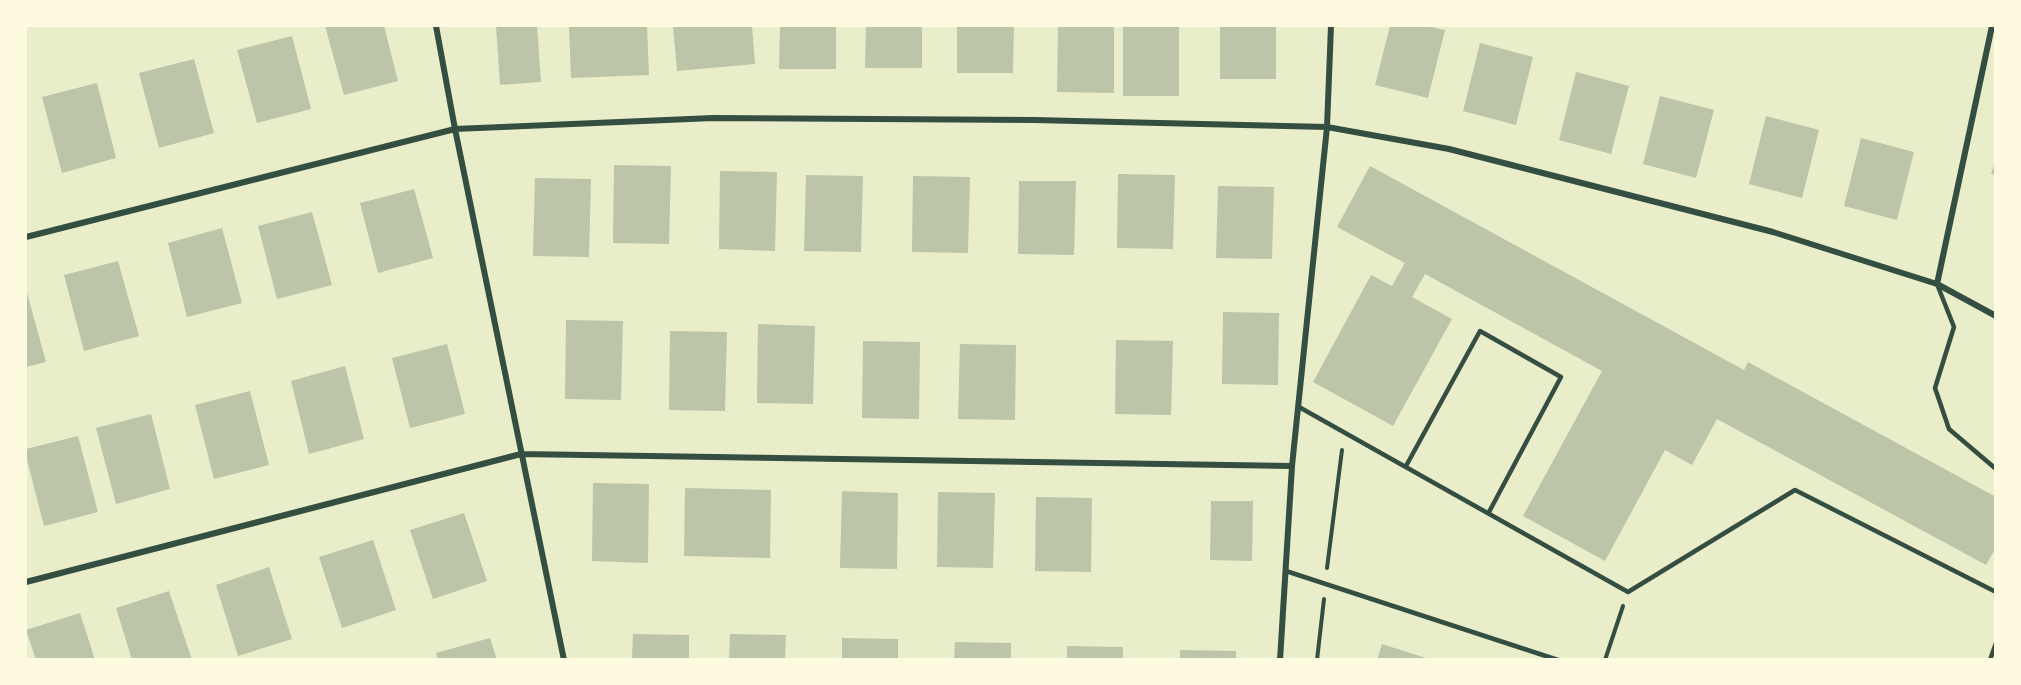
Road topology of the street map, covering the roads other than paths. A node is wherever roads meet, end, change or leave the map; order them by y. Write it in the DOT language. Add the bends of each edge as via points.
graph roads {
  1 [pos="435,26"];
  2 [pos="1331,26"];
  3 [pos="1992,26"];
  4 [pos="1327,127"];
  5 [pos="455,129"];
  6 [pos="26,237"];
  7 [pos="1936,284"];
  8 [pos="1995,316"];
  9 [pos="1299,407"];
  10 [pos="521,454"];
  11 [pos="1292,466"];
  12 [pos="1406,466"];
  13 [pos="1995,469"];
  14 [pos="1489,512"];
  15 [pos="1286,571"];
  16 [pos="26,582"];
  17 [pos="1995,592"];
  18 [pos="1995,643"];
  19 [pos="564,660"];
  20 [pos="1280,660"];
  21 [pos="1558,660"];
  22 [pos="1990,660"];
  1 -- 5 [label="street"];
  2 -- 4 [label="street"];
  3 -- 7 [label="street"];
  4 -- 5 [label="street" via="713,118"];
  4 -- 7 [label="street" via="1449,150 1761,229"];
  4 -- 9 [label="street"];
  5 -- 6 [label="street"];
  5 -- 10 [label="street"];
  7 -- 8 [label="street"];
  7 -- 13 [label="lane" via="1954,327 1935,388 1949,429"];
  9 -- 11 [label="street"];
  9 -- 12 [label="lane"];
  10 -- 11 [label="street"];
  10 -- 16 [label="street"];
  10 -- 19 [label="street"];
  11 -- 15 [label="street"];
  12 -- 14 [label="lane"];
  12 -- 14 [label="lane" via="1480,331 1561,378"];
  14 -- 17 [label="lane" via="1628,591 1795,490"];
  15 -- 20 [label="street"];
  15 -- 21 [label="lane"];
  18 -- 22 [label="lane"];
}
